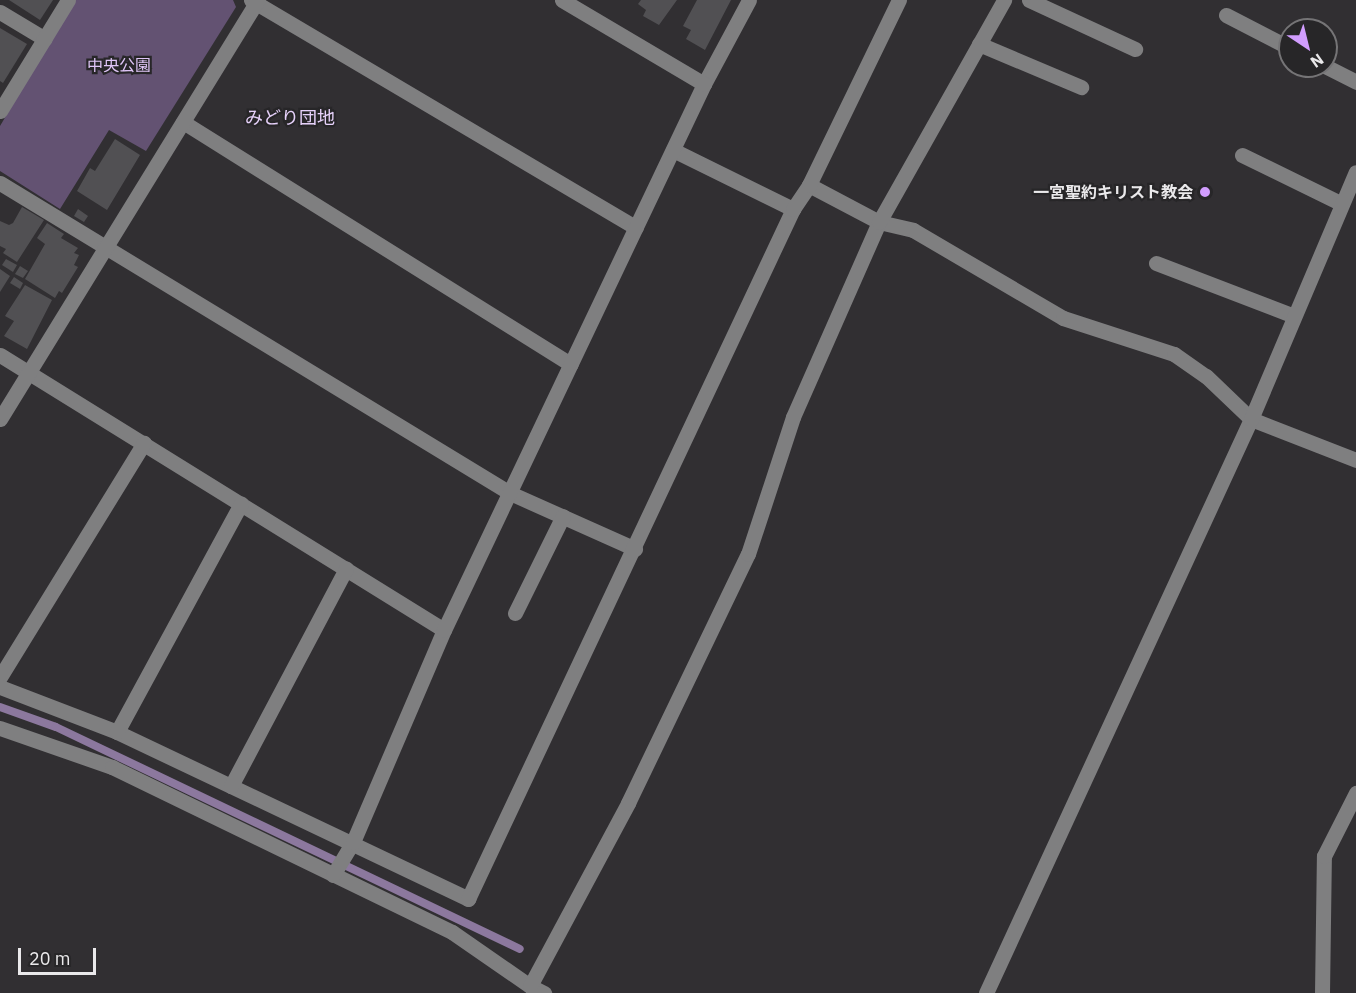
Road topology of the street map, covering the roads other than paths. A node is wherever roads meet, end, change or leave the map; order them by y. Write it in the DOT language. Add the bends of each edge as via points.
graph roads {
  1 [pos="68,0"];
  2 [pos="562,0"];
  3 [pos="749,0"];
  4 [pos="899,0"];
  5 [pos="1004,0"];
  6 [pos="1029,0"];
  7 [pos="255,1"];
  8 [pos="0,12"];
  9 [pos="1226,15"];
  10 [pos="45,39"];
  11 [pos="1278,42"];
  12 [pos="979,44"];
  13 [pos="1135,49"];
  14 [pos="1338,73"];
  15 [pos="1356,82"];
  16 [pos="704,84"];
  17 [pos="1081,87"];
  18 [pos="0,111"];
  19 [pos="183,122"];
  20 [pos="673,150"];
  21 [pos="1242,155"];
  22 [pos="1356,172"];
  23 [pos="0,183"];
  24 [pos="809,185"];
  25 [pos="1342,204"];
  26 [pos="793,209"];
  27 [pos="879,222"];
  28 [pos="636,228"];
  29 [pos="106,247"];
  30 [pos="1156,264"];
  31 [pos="1294,316"];
  32 [pos="0,355"];
  33 [pos="571,364"];
  34 [pos="28,371"];
  35 [pos="0,419"];
  36 [pos="1251,419"];
  37 [pos="144,443"];
  38 [pos="1356,460"];
  39 [pos="510,493"];
  40 [pos="241,504"];
  41 [pos="563,516"];
  42 [pos="635,549"];
  43 [pos="346,569"];
  44 [pos="515,613"];
  45 [pos="444,630"];
  46 [pos="0,677"];
  47 [pos="0,687"];
  48 [pos="0,728"];
  49 [pos="117,732"];
  50 [pos="231,786"];
  51 [pos="1356,793"];
  52 [pos="353,842"];
  53 [pos="333,875"];
  54 [pos="530,986"];
  55 [pos="544,993"];
  56 [pos="986,993"];
  57 [pos="1322,993"];
  1 -- 10 [label="street"];
  2 -- 16 [label="street"];
  3 -- 16 [label="street"];
  4 -- 24 [label="street"];
  5 -- 12 [label="street"];
  6 -- 13 [label="street"];
  7 -- 19 [label="street"];
  7 -- 28 [label="street"];
  8 -- 10 [label="street"];
  9 -- 11 [label="street"];
  10 -- 18 [label="street"];
  12 -- 17 [label="street"];
  12 -- 27 [label="street"];
  14 -- 15 [label="street"];
  16 -- 20 [label="street"];
  19 -- 29 [label="street"];
  19 -- 33 [label="street"];
  20 -- 26 [label="street"];
  20 -- 28 [label="street"];
  21 -- 25 [label="street"];
  22 -- 25 [label="street"];
  23 -- 29 [label="street"];
  24 -- 26 [label="street"];
  24 -- 27 [label="street"];
  25 -- 31 [label="street"];
  26 -- 42 [label="street"];
  27 -- 36 [label="street" via="913,230 1063,318 1174,354 1206,376"];
  27 -- 54 [label="street" via="793,417 748,554 628,803"];
  28 -- 33 [label="street"];
  29 -- 34 [label="street"];
  29 -- 39 [label="street"];
  30 -- 31 [label="street"];
  31 -- 36 [label="street"];
  32 -- 34 [label="street"];
  33 -- 39 [label="street"];
  34 -- 35 [label="street"];
  34 -- 37 [label="street"];
  36 -- 38 [label="street"];
  36 -- 56 [label="street"];
  37 -- 40 [label="street"];
  37 -- 46 [label="street"];
  39 -- 41 [label="street"];
  39 -- 45 [label="street"];
  40 -- 43 [label="street"];
  40 -- 49 [label="street"];
  41 -- 42 [label="street"];
  41 -- 44 [label="street"];
  42 -- 52 [label="street" via="468,899"];
  43 -- 45 [label="street"];
  43 -- 50 [label="street"];
  45 -- 52 [label="street"];
  47 -- 49 [label="street"];
  48 -- 53 [label="street" via="112,767"];
  49 -- 50 [label="street"];
  50 -- 52 [label="street"];
  51 -- 57 [label="street" via="1324,856"];
  52 -- 53 [label="street"];
  53 -- 54 [label="street" via="452,932"];
  54 -- 55 [label="street"];
}
